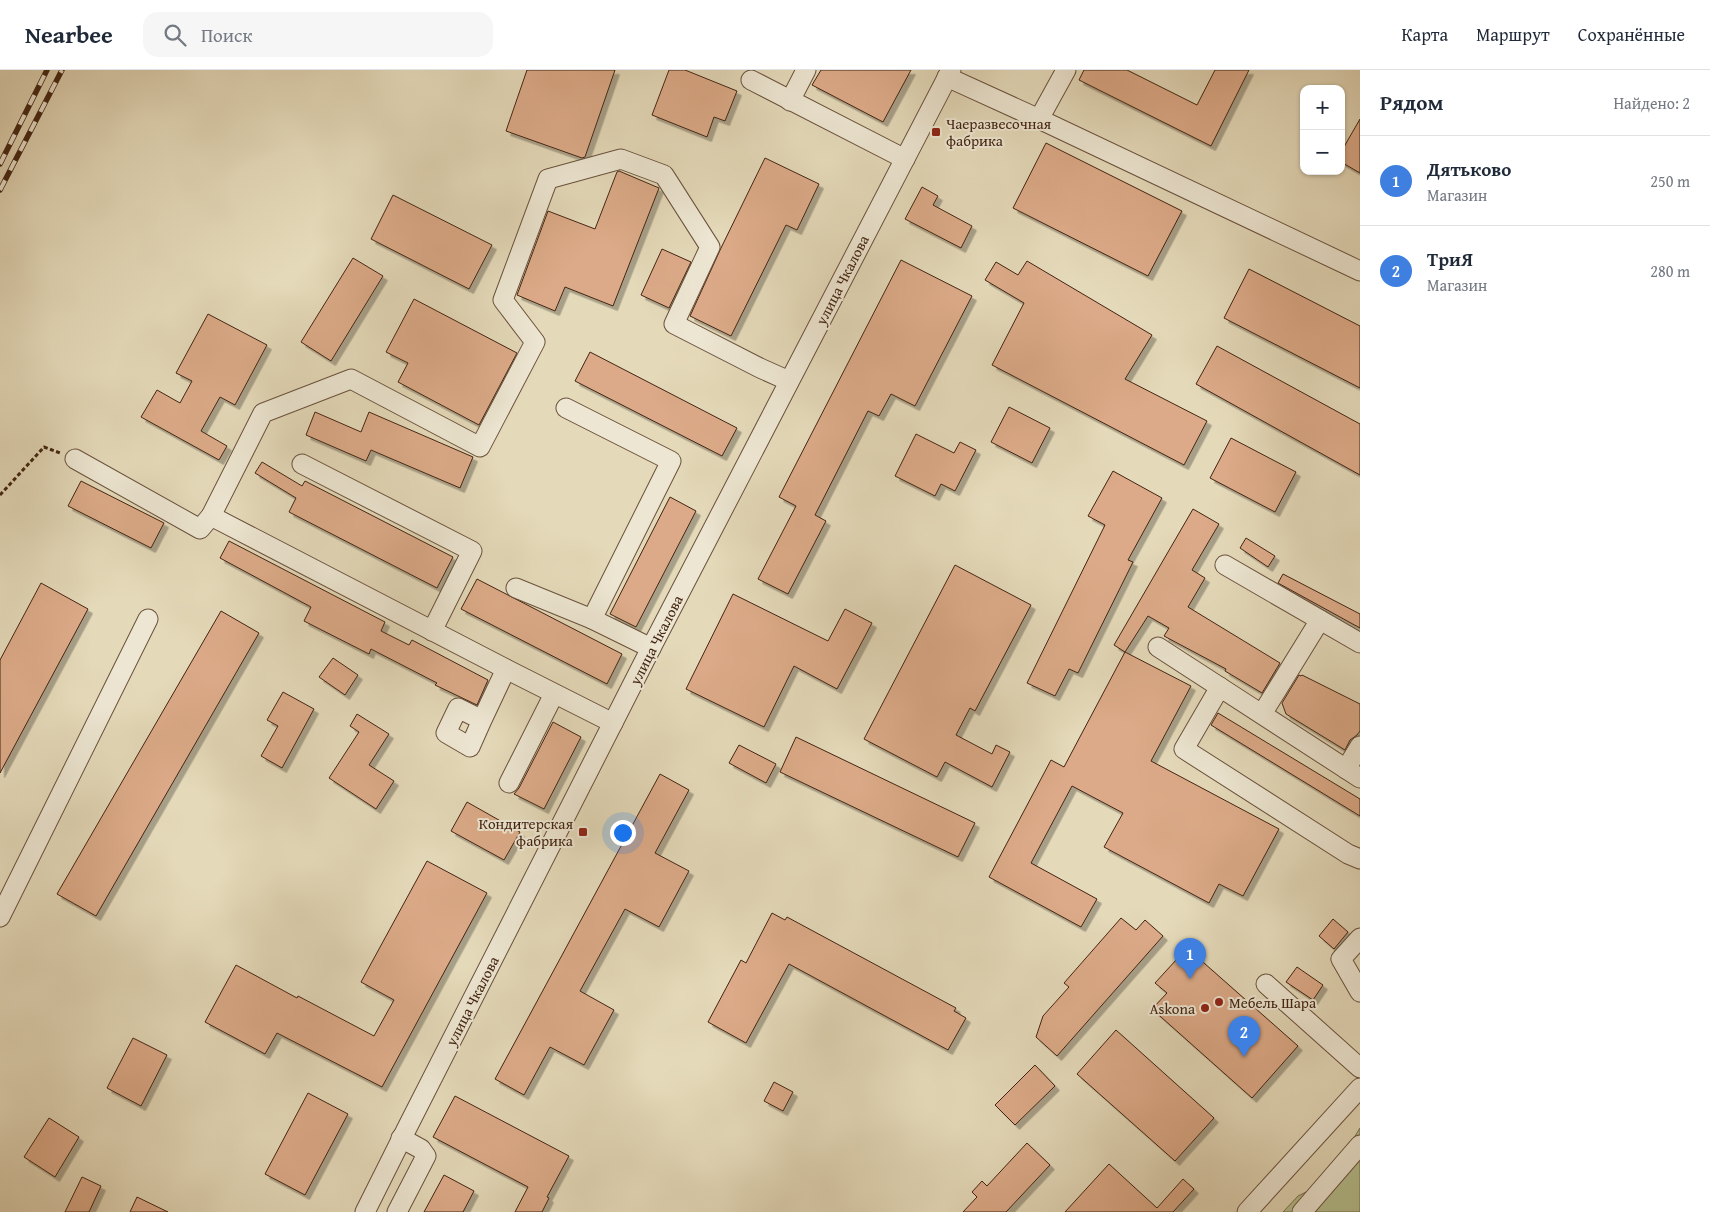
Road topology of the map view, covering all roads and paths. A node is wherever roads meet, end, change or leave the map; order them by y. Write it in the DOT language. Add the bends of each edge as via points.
graph roads {
  1 [pos="806,70"];
  2 [pos="1066,70"];
  3 [pos="949,73"];
  4 [pos="751,80"];
  5 [pos="790,101"];
  6 [pos="1039,119"];
  7 [pos="904,159"];
  8 [pos="1360,271"];
  9 [pos="789,381"];
  10 [pos="566,408"];
  11 [pos="75,459"];
  12 [pos="302,464"];
  13 [pos="0,494"];
  14 [pos="211,516"];
  15 [pos="1225,566"];
  16 [pos="516,588"];
  17 [pos="148,619"];
  18 [pos="592,619"];
  19 [pos="1320,620"];
  20 [pos="432,631"];
  21 [pos="1360,643"];
  22 [pos="1158,647"];
  23 [pos="651,648"];
  24 [pos="506,669"];
  25 [pos="1220,687"];
  26 [pos="554,694"];
  27 [pos="1262,714"];
  28 [pos="482,720"];
  29 [pos="614,723"];
  30 [pos="1360,746"];
  31 [pos="1353,774"];
  32 [pos="510,783"];
  33 [pos="1360,859"];
  34 [pos="0,917"];
  35 [pos="1360,938"];
  36 [pos="1266,984"];
  37 [pos="1360,992"];
  38 [pos="1360,1068"];
  39 [pos="1360,1088"];
  40 [pos="401,1138"];
  41 [pos="1360,1145"];
  42 [pos="365,1212"];
  43 [pos="397,1212"];
  44 [pos="1247,1212"];
  45 [pos="1302,1212"];
  1 -- 5 [label="street"];
  2 -- 6 [label="street"];
  3 -- 6 [label="street"];
  3 -- 7 [label="street, улица Чкалова"];
  4 -- 5 [label="street"];
  5 -- 7 [label="street"];
  6 -- 8 [label="street"];
  7 -- 9 [label="street, улица Чкалова"];
  9 -- 14 [label="street" via="674,324 710,246 664,175 621,159 548,179 504,300 535,342 480,447 351,379 263,413"];
  9 -- 23 [label="street, улица Чкалова"];
  10 -- 18 [label="street" via="671,461"];
  11 -- 13 [label="path" via="44,447"];
  11 -- 14 [label="street" via="200,529"];
  12 -- 20 [label="street" via="472,551"];
  14 -- 20 [label="street"];
  15 -- 19 [label="street"];
  16 -- 18 [label="street"];
  17 -- 34 [label="street"];
  18 -- 23 [label="street"];
  19 -- 21 [label="street"];
  19 -- 27 [label="street"];
  20 -- 24 [label="street"];
  22 -- 25 [label="street"];
  23 -- 29 [label="street, улица Чкалова"];
  24 -- 26 [label="street"];
  24 -- 28 [label="street"];
  25 -- 27 [label="street"];
  25 -- 33 [label="street" via="1184,749"];
  26 -- 29 [label="street"];
  26 -- 32 [label="street"];
  27 -- 31 [label="street"];
  29 -- 40 [label="street, улица Чкалова"];
  30 -- 31 [label="street"];
  35 -- 37 [label="street" via="1341,959"];
  36 -- 38 [label="street"];
  39 -- 44 [label="street"];
  40 -- 42 [label="street, улица Чкалова"];
  40 -- 43 [label="street" via="421,1149 426,1156"];
  41 -- 45 [label="street"];
}
